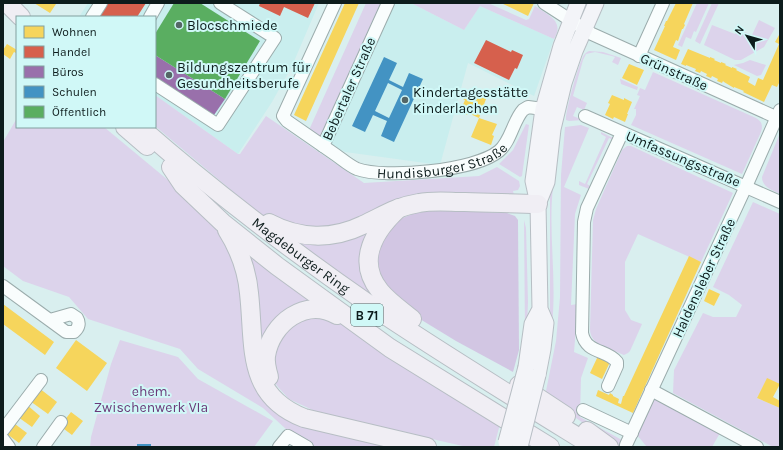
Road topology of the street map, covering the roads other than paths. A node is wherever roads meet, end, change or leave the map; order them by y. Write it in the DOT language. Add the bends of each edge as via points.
graph roads {
  1 [pos="7,3"];
  2 [pos="101,3"];
  3 [pos="158,3"];
  4 [pos="220,3"];
  5 [pos="335,3"];
  6 [pos="388,3"];
  7 [pos="544,3"];
  8 [pos="578,3"];
  9 [pos="596,3"];
  10 [pos="663,3"];
  11 [pos="3,14"];
  12 [pos="19,16"];
  13 [pos="93,16"];
  14 [pos="151,16"];
  15 [pos="570,20"];
  16 [pos="16,27"];
  17 [pos="584,29"];
  18 [pos="639,56"];
  19 [pos="156,85"];
  20 [pos="543,109"];
  21 [pos="585,116"];
  22 [pos="779,116"];
  23 [pos="125,128"];
  24 [pos="141,128"];
  25 [pos="622,133"];
  26 [pos="323,146"];
  27 [pos="171,167"];
  28 [pos="746,187"];
  29 [pos="228,200"];
  30 [pos="780,202"];
  31 [pos="538,204"];
  32 [pos="399,208"];
  33 [pos="223,223"];
  34 [pos="3,286"];
  35 [pos="50,320"];
  36 [pos="358,325"];
  37 [pos="41,380"];
  38 [pos="608,386"];
  39 [pos="652,390"];
  40 [pos="584,410"];
  41 [pos="61,422"];
  42 [pos="321,422"];
  43 [pos="3,430"];
  44 [pos="632,432"];
  45 [pos="3,439"];
  46 [pos="511,445"];
  47 [pos="618,446"];
  48 [pos="9,447"];
  49 [pos="42,447"];
  50 [pos="279,447"];
  51 [pos="306,447"];
  52 [pos="427,447"];
  53 [pos="550,447"];
  54 [pos="575,447"];
  55 [pos="594,447"];
  56 [pos="757,447"];
  1 -- 12 [label="highway"];
  2 -- 13 [label="street"];
  3 -- 14 [label="street"];
  4 -- 19 [label="street" via="275,38 218,125"];
  5 -- 26 [label="street, Bebertaler Straße" via="283,116"];
  6 -- 26 [label="street, Bebertaler Straße"];
  7 -- 15 [label="street, Grünstraße"];
  8 -- 15 [label="main road"];
  9 -- 17 [label="main road"];
  10 -- 18 [label="street"];
  11 -- 16 [label="highway"];
  15 -- 17 [label="street, Grünstraße"];
  15 -- 20 [label="main road"];
  17 -- 18 [label="street, Grünstraße"];
  17 -- 31 [label="main road" via="564,83 553,129 546,182"];
  18 -- 22 [label="street, Grünstraße"];
  20 -- 26 [label="street, Hundisburger Straße" via="528,107 523,110 504,145 496,153 474,162 443,169 410,173 362,170"];
  20 -- 31 [label="main road" via="533,181"];
  21 -- 25 [label="street, Umfassungsstraße"];
  22 -- 28 [label="street, Haldensleber Straße"];
  23 -- 27 [label="highway, Magdeburger Ring / B 71"];
  24 -- 29 [label="highway, Magdeburger Ring / B 71"];
  25 -- 28 [label="street, Umfassungsstraße"];
  25 -- 38 [label="street" via="587,208 584,222 582,333 584,341 589,346 617,361"];
  27 -- 33 [label="highway" via="183,185"];
  27 -- 54 [label="highway, Magdeburger Ring / B 71" via="250,230 361,311"];
  28 -- 30 [label="street, Umfassungsstraße"];
  28 -- 39 [label="street, Haldensleber Straße"];
  29 -- 32 [label="highway" via="244,205 283,230 310,236 348,231"];
  29 -- 55 [label="highway, Magdeburger Ring / B 71" via="368,303"];
  31 -- 32 [label="highway" via="438,201"];
  31 -- 46 [label="main road, bridge" via="540,309 532,324 532,371"];
  32 -- 47 [label="highway" via="378,232 370,249 369,264 376,286 394,306"];
  33 -- 36 [label="highway"];
  33 -- 42 [label="highway" via="238,251 248,282 252,340 261,380 269,394 280,405 296,414"];
  34 -- 35 [label="street"];
  36 -- 42 [label="highway" via="326,310 310,309 288,318 277,329 270,342 266,363 268,377 275,390 287,403"];
  36 -- 53 [label="highway" via="417,365"];
  37 -- 43 [label="street"];
  39 -- 44 [label="street, Haldensleber Straße"];
  39 -- 56 [label="street"];
  40 -- 44 [label="street"];
  41 -- 49 [label="street"];
  42 -- 52 [label="highway"];
  44 -- 47 [label="street, Haldensleber Straße"];
  45 -- 48 [label="street"];
  50 -- 51 [label="street" via="288,436"];
}
